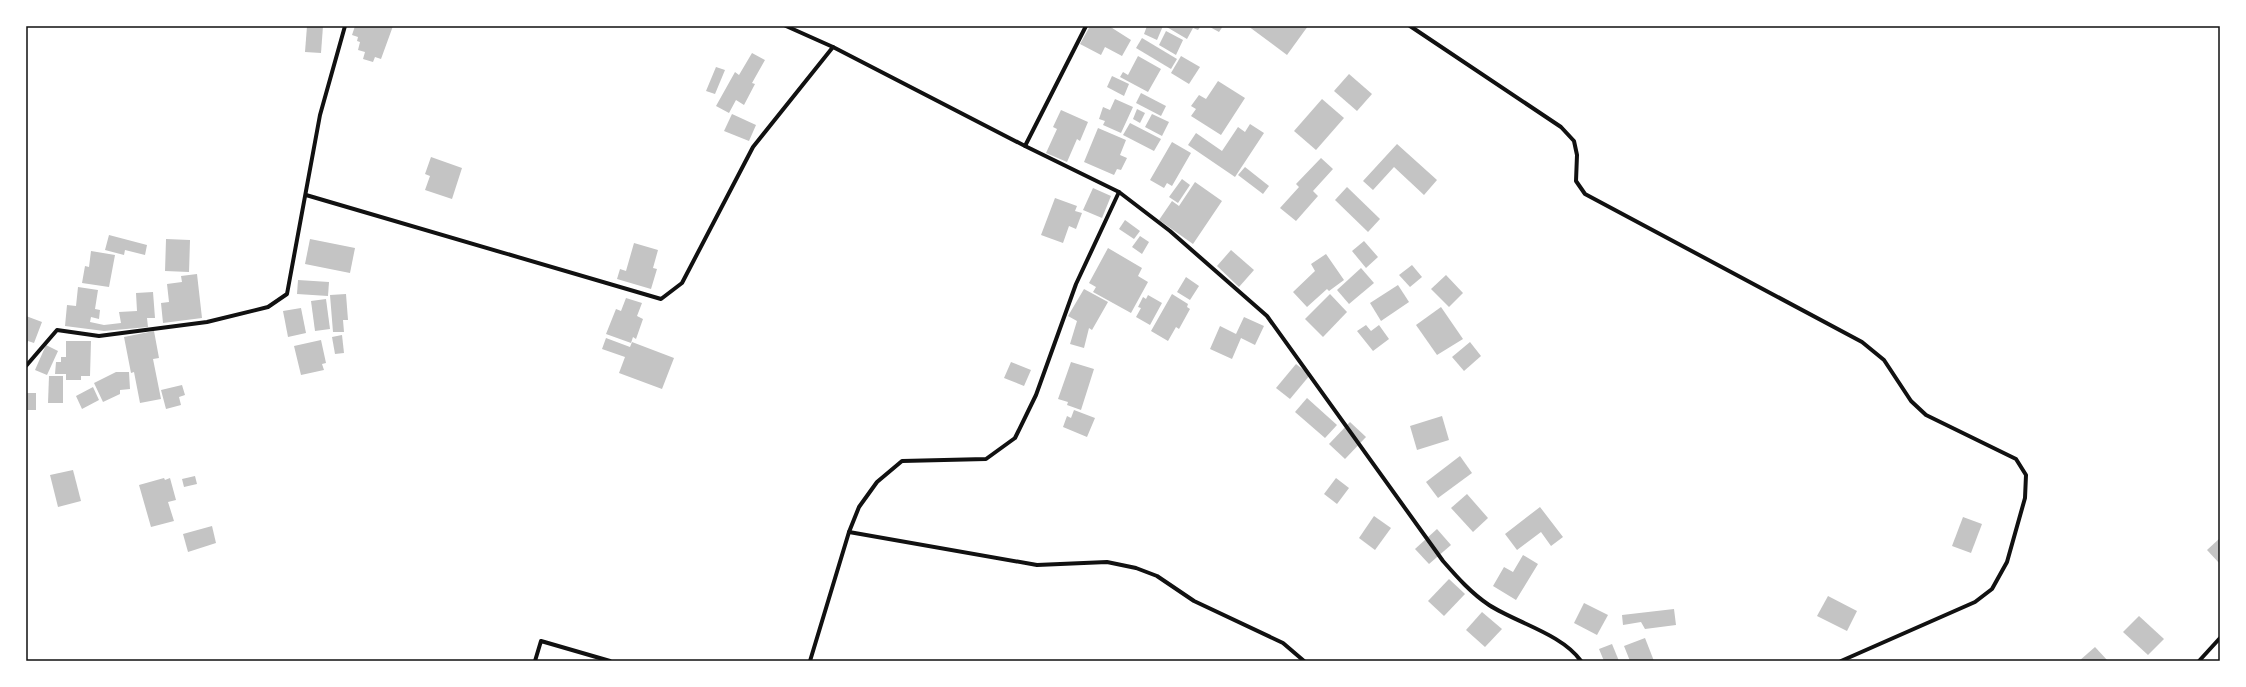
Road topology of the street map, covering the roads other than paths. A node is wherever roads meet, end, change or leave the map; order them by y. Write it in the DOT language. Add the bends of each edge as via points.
graph roads {
  1 [pos="345,26"];
  2 [pos="786,26"];
  3 [pos="1086,26"];
  4 [pos="1410,26"];
  5 [pos="833,47"];
  6 [pos="1025,146"];
  7 [pos="1119,192"];
  8 [pos="306,195"];
  9 [pos="26,366"];
  10 [pos="849,532"];
  11 [pos="2220,638"];
  12 [pos="535,661"];
  13 [pos="610,661"];
  14 [pos="810,661"];
  15 [pos="1304,661"];
  16 [pos="1581,661"];
  17 [pos="1841,661"];
  18 [pos="2199,661"];
  1 -- 8 [label="street" via="320,115"];
  2 -- 5 [label="street"];
  3 -- 6 [label="street"];
  4 -- 17 [label="street" via="1561,127 1574,141 1577,155 1576,181 1585,194 1862,342 1884,360 1911,401 1926,415 2016,459 2026,475 2025,498 2007,562 1992,589 1975,602"];
  5 -- 6 [label="street"];
  5 -- 8 [label="street" via="753,147 682,283 662,299"];
  6 -- 7 [label="street"];
  7 -- 10 [label="street" via="1076,284 1036,394 1015,438 986,459 902,461 876,482 859,507"];
  7 -- 16 [label="street" via="1170,231 1267,316 1443,561 1468,589 1490,606 1555,640 1576,654"];
  8 -- 9 [label="street" via="287,294 268,307 207,322 99,336 57,330"];
  10 -- 14 [label="street"];
  10 -- 15 [label="street" via="1037,565 1107,562 1136,568 1157,576 1194,601 1283,643"];
  11 -- 18 [label="street"];
  12 -- 13 [label="street" via="541,641"];
}
